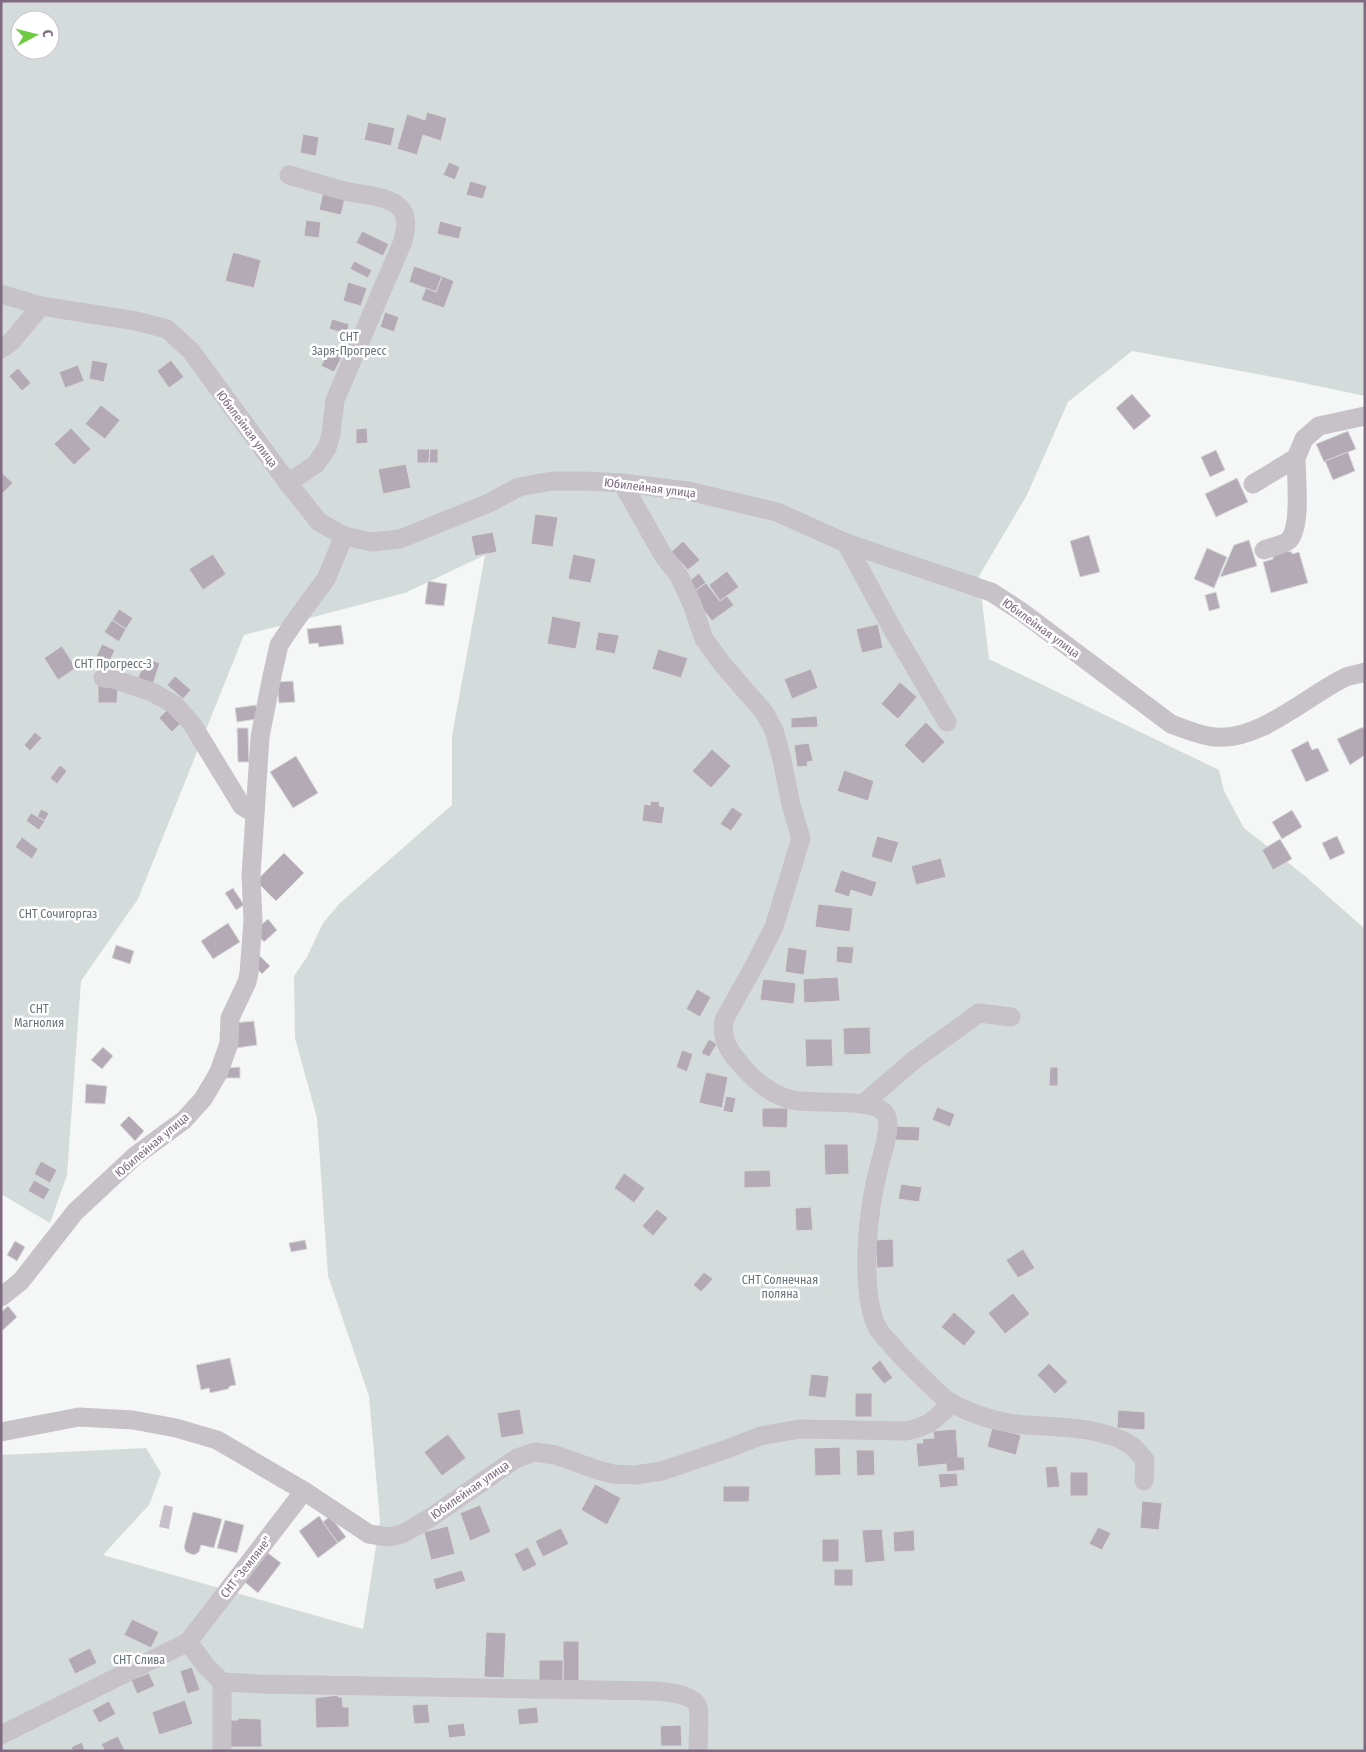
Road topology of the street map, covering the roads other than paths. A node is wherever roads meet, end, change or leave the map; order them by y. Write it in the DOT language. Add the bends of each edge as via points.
graph roads {
  1 [pos="289,175"];
  2 [pos="1,294"];
  3 [pos="41,306"];
  4 [pos="1,349"];
  5 [pos="1365,416"];
  6 [pos="1296,458"];
  7 [pos="288,483"];
  8 [pos="622,483"];
  9 [pos="1253,484"];
  10 [pos="344,536"];
  11 [pos="846,543"];
  12 [pos="1264,550"];
  13 [pos="1365,672"];
  14 [pos="102,678"];
  15 [pos="948,722"];
  16 [pos="254,813"];
  17 [pos="1012,1017"];
  18 [pos="863,1104"];
  19 [pos="1,1297"];
  20 [pos="952,1403"];
  21 [pos="1,1432"];
  22 [pos="1144,1481"];
  23 [pos="304,1491"];
  24 [pos="188,1642"];
  25 [pos="222,1682"];
  26 [pos="1,1735"];
  27 [pos="222,1751"];
  28 [pos="698,1751"];
  1 -- 7 [label="street" via="380,198 398,206 405,216 406,226 403,241 335,400 327,448 316,464"];
  2 -- 3 [label="street, Юбилейная улица"];
  3 -- 4 [label="street" via="11,342"];
  3 -- 7 [label="street, Юбилейная улица" via="167,329 191,351"];
  5 -- 6 [label="street" via="1318,426 1304,439"];
  6 -- 9 [label="street"];
  6 -- 12 [label="street" via="1294,532 1288,542"];
  7 -- 10 [label="street, Юбилейная улица" via="319,522"];
  8 -- 10 [label="street, Юбилейная улица" via="552,481 519,486 489,503 400,539 372,542"];
  8 -- 11 [label="street, Юбилейная улица" via="688,491 777,512"];
  8 -- 18 [label="street" via="663,555 679,576 704,639 764,712 774,730 801,838 774,927 724,1020 724,1040 752,1078 776,1094 794,1100"];
  10 -- 16 [label="street, Юбилейная улица" via="326,579 279,645 260,737"];
  11 -- 13 [label="street, Юбилейная улица" via="991,592 1171,724 1199,733 1236,737 1259,729 1347,677"];
  11 -- 15 [label="street"];
  14 -- 16 [label="street" via="152,692 175,705 192,724 242,806"];
  16 -- 19 [label="street, Юбилейная улица" via="249,973 230,1018 228,1042 219,1072 203,1099 184,1120 135,1156 75,1212 21,1281"];
  17 -- 18 [label="street" via="980,1014 914,1060"];
  18 -- 20 [label="street" via="880,1108 888,1122 874,1188 866,1260 872,1313 878,1329 903,1360"];
  20 -- 22 [label="street" via="986,1418 1014,1424 1115,1436 1133,1447 1145,1460"];
  20 -- 23 [label="street, Юбилейная улица" via="932,1422 906,1431 792,1430 760,1436 662,1471 635,1475 613,1474 555,1455 535,1452 517,1458 418,1525 388,1537 369,1534"];
  21 -- 23 [label="street, Юбилейная улица" via="79,1417 132,1420 176,1428 217,1440"];
  23 -- 24 [label="street, СНТ \"Земляне\""];
  24 -- 25 [label="street"];
  24 -- 26 [label="street"];
  25 -- 27 [label="street"];
  25 -- 28 [label="street" via="676,1693 693,1700 698,1707"];
}
